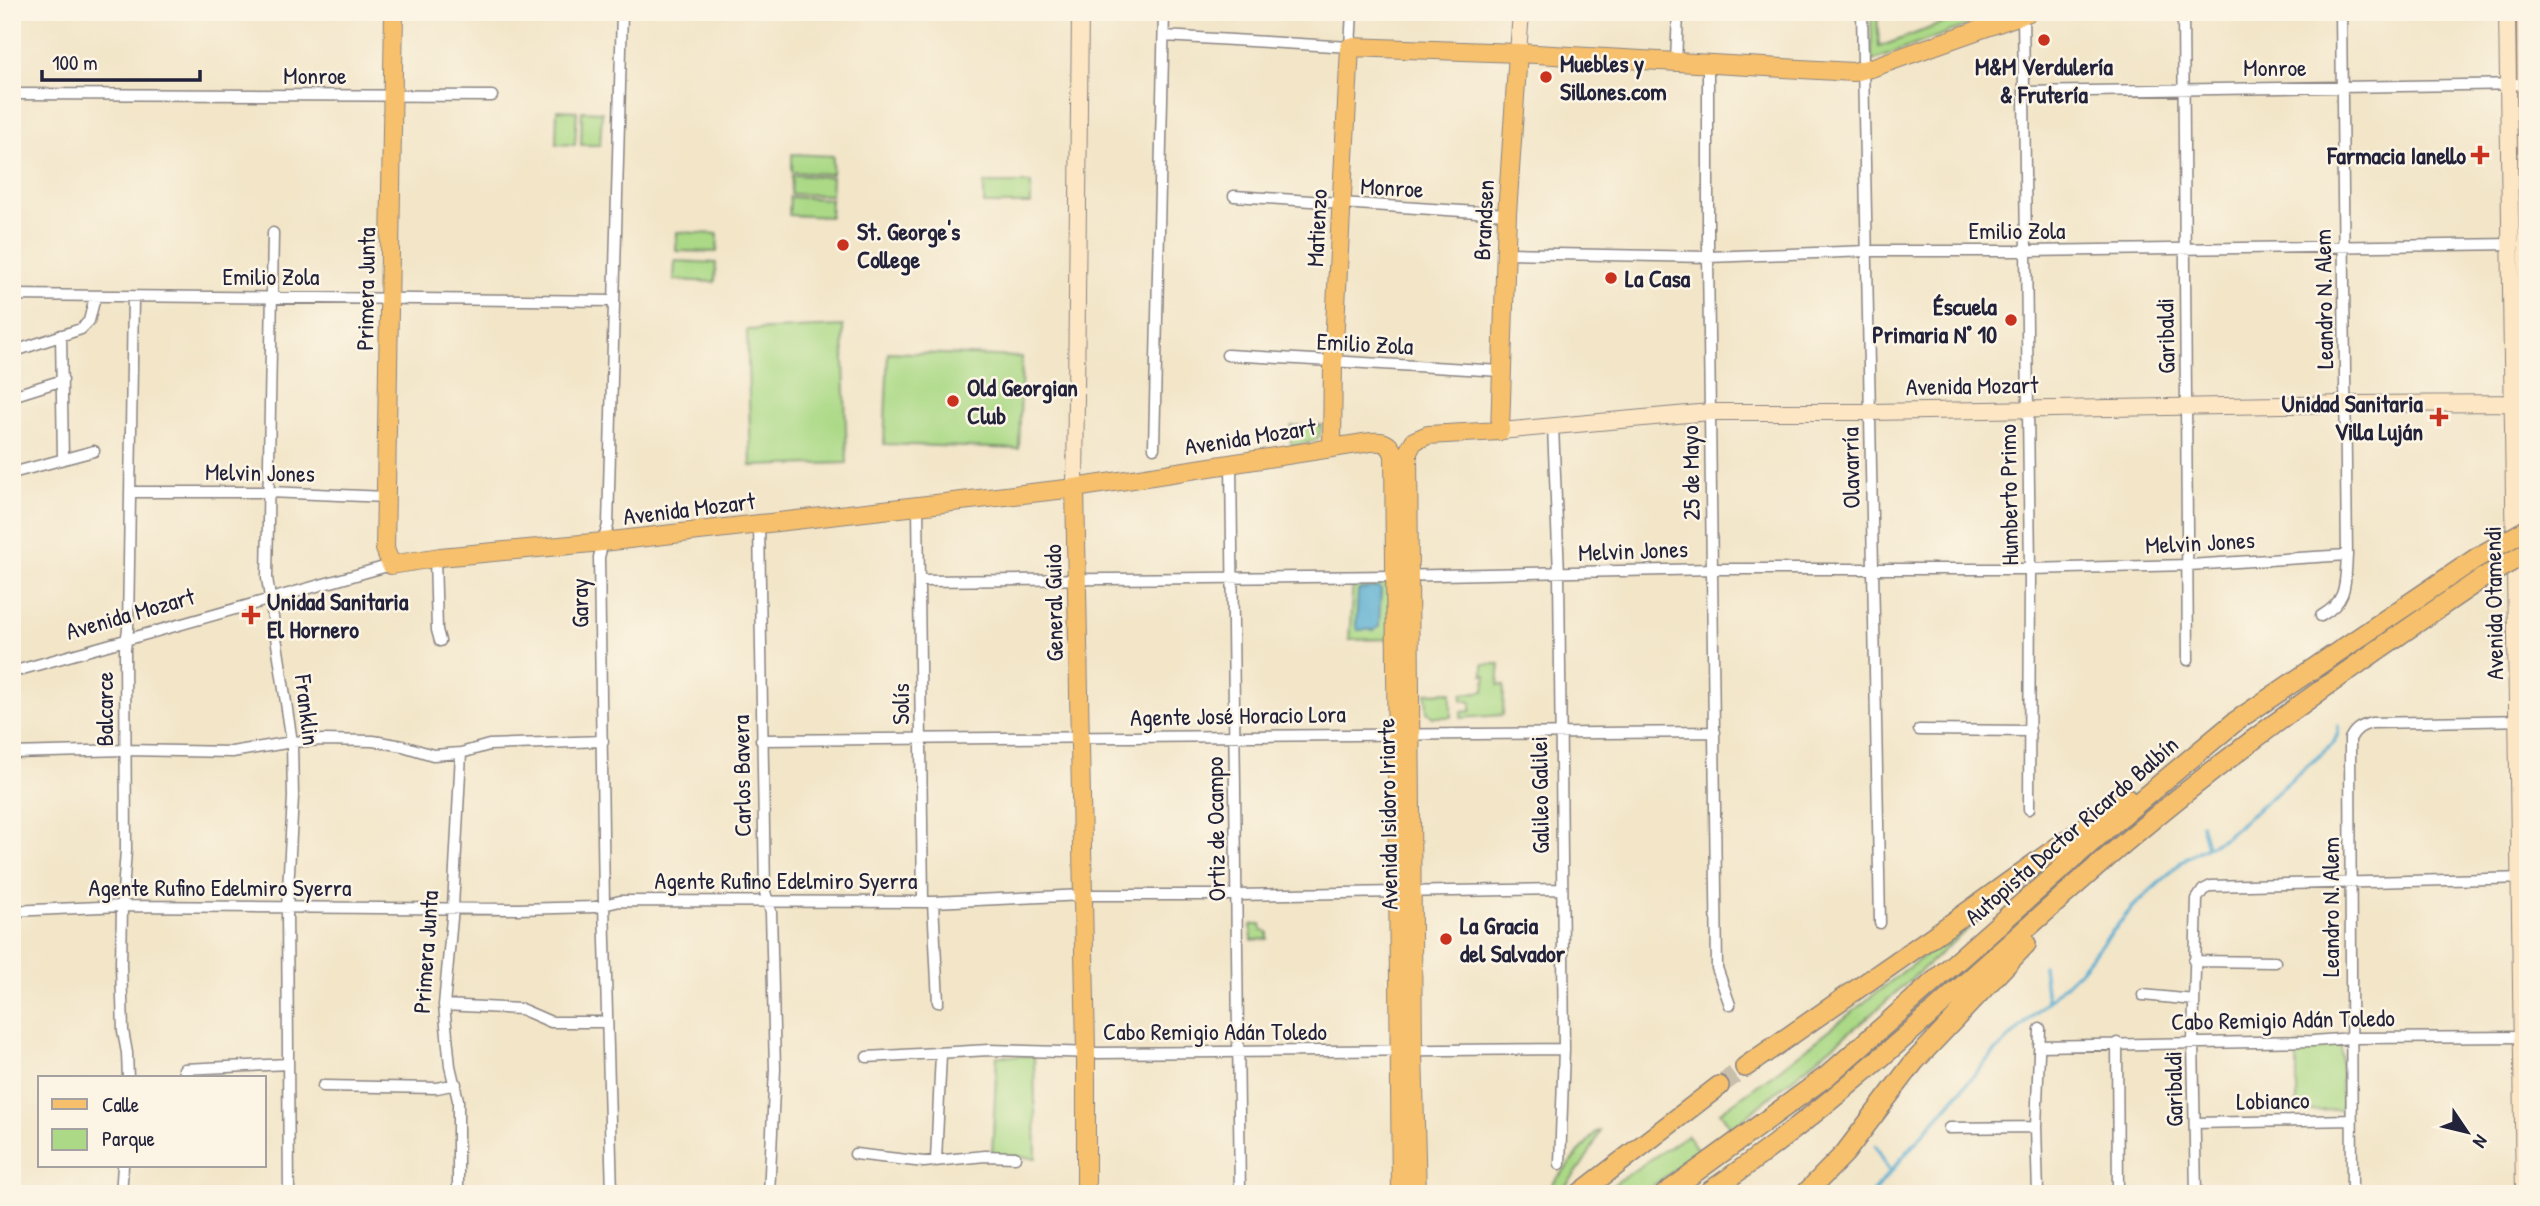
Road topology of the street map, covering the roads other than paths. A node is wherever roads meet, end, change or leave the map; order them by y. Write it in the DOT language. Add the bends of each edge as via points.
graph roads {
  1 [pos="394,12"];
  2 [pos="622,12"];
  3 [pos="1080,12"];
  4 [pos="1164,12"];
  5 [pos="1352,12"];
  6 [pos="1521,12"];
  7 [pos="1678,12"];
  8 [pos="1862,12"];
  9 [pos="2183,12"];
  10 [pos="2341,12"];
  11 [pos="2507,12"];
  12 [pos="2525,12"];
  13 [pos="2025,13"];
  14 [pos="1164,36"];
  15 [pos="1350,47"];
  16 [pos="1518,53"];
  17 [pos="2527,60"];
  18 [pos="1676,63"];
  19 [pos="1708,64"];
  20 [pos="1863,70"];
  21 [pos="2507,84"];
  22 [pos="2525,84"];
  23 [pos="2342,88"];
  24 [pos="2183,89"];
  25 [pos="2024,92"];
  26 [pos="12,94"];
  27 [pos="392,96"];
  28 [pos="492,96"];
  29 [pos="1234,196"];
  30 [pos="1342,205"];
  31 [pos="1507,214"];
  32 [pos="273,233"];
  33 [pos="2521,244"];
  34 [pos="2343,246"];
  35 [pos="2185,248"];
  36 [pos="1868,251"];
  37 [pos="2026,251"];
  38 [pos="1506,253"];
  39 [pos="1708,257"];
  40 [pos="12,295"];
  41 [pos="95,296"];
  42 [pos="270,296"];
  43 [pos="133,297"];
  44 [pos="390,298"];
  45 [pos="614,301"];
  46 [pos="61,335"];
  47 [pos="12,352"];
  48 [pos="1227,355"];
  49 [pos="1333,362"];
  50 [pos="1501,372"];
  51 [pos="63,380"];
  52 [pos="12,396"];
  53 [pos="2523,403"];
  54 [pos="2346,404"];
  55 [pos="2187,407"];
  56 [pos="2028,408"];
  57 [pos="1710,412"];
  58 [pos="1871,412"];
  59 [pos="1553,426"];
  60 [pos="1500,431"];
  61 [pos="2528,437"];
  62 [pos="1418,438"];
  63 [pos="1381,441"];
  64 [pos="1332,447"];
  65 [pos="1154,448"];
  66 [pos="94,451"];
  67 [pos="64,459"];
  68 [pos="1231,464"];
  69 [pos="12,473"];
  70 [pos="1076,488"];
  71 [pos="131,492"];
  72 [pos="268,492"];
  73 [pos="387,497"];
  74 [pos="918,507"];
  75 [pos="759,524"];
  76 [pos="2528,529"];
  77 [pos="604,542"];
  78 [pos="2528,552"];
  79 [pos="2347,555"];
  80 [pos="435,558"];
  81 [pos="391,565"];
  82 [pos="2189,565"];
  83 [pos="1713,569"];
  84 [pos="2030,569"];
  85 [pos="1873,570"];
  86 [pos="1559,573"];
  87 [pos="1401,576"];
  88 [pos="1077,578"];
  89 [pos="1233,578"];
  90 [pos="920,581"];
  91 [pos="271,600"];
  92 [pos="2321,617"];
  93 [pos="126,638"];
  94 [pos="440,641"];
  95 [pos="2189,660"];
  96 [pos="12,672"];
  97 [pos="2523,720"];
  98 [pos="2236,721"];
  99 [pos="1919,730"];
  100 [pos="2030,731"];
  101 [pos="1715,732"];
  102 [pos="1559,733"];
  103 [pos="1403,734"];
  104 [pos="1235,735"];
  105 [pos="921,739"];
  106 [pos="1079,739"];
  107 [pos="761,740"];
  108 [pos="603,741"];
  109 [pos="292,742"];
  110 [pos="126,750"];
  111 [pos="12,753"];
  112 [pos="461,753"];
  113 [pos="2029,809"];
  114 [pos="2137,832"];
  115 [pos="2524,878"];
  116 [pos="2350,881"];
  117 [pos="1561,889"];
  118 [pos="1405,891"];
  119 [pos="1084,895"];
  120 [pos="1237,895"];
  121 [pos="928,901"];
  122 [pos="768,902"];
  123 [pos="604,904"];
  124 [pos="122,906"];
  125 [pos="453,907"];
  126 [pos="287,909"];
  127 [pos="12,911"];
  128 [pos="1880,923"];
  129 [pos="2194,961"];
  130 [pos="2275,962"];
  131 [pos="2144,995"];
  132 [pos="2194,1000"];
  133 [pos="938,1002"];
  134 [pos="444,1005"];
  135 [pos="1730,1005"];
  136 [pos="607,1022"];
  137 [pos="2040,1029"];
  138 [pos="2525,1037"];
  139 [pos="2352,1038"];
  140 [pos="2193,1041"];
  141 [pos="2117,1043"];
  142 [pos="2039,1046"];
  143 [pos="1564,1049"];
  144 [pos="1406,1051"];
  145 [pos="1086,1052"];
  146 [pos="1239,1052"];
  147 [pos="941,1054"];
  148 [pos="867,1057"];
  149 [pos="288,1064"];
  150 [pos="1745,1067"];
  151 [pos="184,1069"];
  152 [pos="128,1076"];
  153 [pos="456,1084"];
  154 [pos="323,1086"];
  155 [pos="1719,1086"];
  156 [pos="2352,1120"];
  157 [pos="2195,1123"];
  158 [pos="2036,1127"];
  159 [pos="1949,1128"];
  160 [pos="855,1154"];
  161 [pos="1015,1157"];
  162 [pos="936,1160"];
  163 [pos="1560,1164"];
  164 [pos="123,1168"];
  165 [pos="1409,1191"];
  166 [pos="121,1194"];
  167 [pos="289,1194"];
  168 [pos="458,1194"];
  169 [pos="612,1194"];
  170 [pos="769,1194"];
  171 [pos="1086,1194"];
  172 [pos="1240,1194"];
  173 [pos="1579,1194"];
  174 [pos="1665,1194"];
  175 [pos="1706,1194"];
  176 [pos="1805,1194"];
  177 [pos="2038,1194"];
  178 [pos="2118,1194"];
  179 [pos="2196,1194"];
  180 [pos="2352,1194"];
  181 [pos="2524,1194"];
  1 -- 27 [label="main road, Primera Junta"];
  2 -- 45 [label="street, Garay"];
  3 -- 70 [label="main road, General Guido"];
  4 -- 14 [label="street"];
  5 -- 15 [label="street, Matienzo"];
  6 -- 16 [label="main road, Brandsen"];
  7 -- 18 [label="street"];
  8 -- 20 [label="street, Olavarría"];
  9 -- 24 [label="street, Garibaldi"];
  10 -- 23 [label="street, Leandro N. Alem"];
  11 -- 21 [label="main road, Avenida Otamendi"];
  12 -- 17 [label="main road, Avenida Otamendi"];
  13 -- 20 [label="main road"];
  13 -- 25 [label="street, Humberto Primo"];
  14 -- 15 [label="street"];
  14 -- 65 [label="street"];
  15 -- 16 [label="main road"];
  15 -- 30 [label="main road, Matienzo"];
  16 -- 18 [label="main road"];
  16 -- 31 [label="main road, Brandsen"];
  17 -- 22 [label="main road, Avenida Otamendi"];
  18 -- 19 [label="main road"];
  19 -- 20 [label="main road"];
  19 -- 39 [label="street, 25 de Mayo"];
  20 -- 36 [label="street, Olavarría"];
  21 -- 22 [label="street, Monroe"];
  21 -- 23 [label="street, Monroe"];
  21 -- 33 [label="main road, Avenida Otamendi"];
  22 -- 33 [label="main road, Avenida Otamendi"];
  23 -- 24 [label="street, Monroe"];
  23 -- 34 [label="street, Leandro N. Alem"];
  24 -- 25 [label="street, Monroe"];
  24 -- 35 [label="street, Garibaldi"];
  25 -- 37 [label="street, Humberto Primo"];
  26 -- 27 [label="street, Monroe"];
  27 -- 28 [label="street, Monroe"];
  27 -- 44 [label="main road, Primera Junta"];
  29 -- 30 [label="street, Monroe"];
  30 -- 31 [label="street, Monroe"];
  30 -- 49 [label="main road, Matienzo"];
  31 -- 38 [label="main road, Brandsen"];
  32 -- 42 [label="street, Franklin"];
  33 -- 34 [label="street, Emilio Zola"];
  33 -- 53 [label="main road, Avenida Otamendi"];
  34 -- 35 [label="street, Emilio Zola"];
  34 -- 54 [label="street, Leandro N. Alem"];
  35 -- 37 [label="street, Emilio Zola"];
  35 -- 55 [label="street, Garibaldi"];
  36 -- 37 [label="street, Emilio Zola"];
  36 -- 39 [label="street, Emilio Zola"];
  36 -- 58 [label="street, Olavarría"];
  37 -- 56 [label="street, Humberto Primo"];
  38 -- 39 [label="street, Emilio Zola"];
  38 -- 50 [label="main road, Brandsen"];
  39 -- 57 [label="street, 25 de Mayo"];
  40 -- 41 [label="street, Emilio Zola"];
  41 -- 43 [label="street, Emilio Zola"];
  41 -- 46 [label="street" via="89,321"];
  42 -- 43 [label="street, Emilio Zola"];
  42 -- 44 [label="street, Emilio Zola"];
  42 -- 72 [label="street, Franklin"];
  43 -- 71 [label="street, Balcarce"];
  44 -- 45 [label="street, Emilio Zola"];
  44 -- 73 [label="main road, Primera Junta"];
  45 -- 77 [label="street, Garay"];
  46 -- 47 [label="street"];
  46 -- 51 [label="street"];
  48 -- 49 [label="street, Emilio Zola"];
  49 -- 50 [label="street, Emilio Zola"];
  49 -- 64 [label="main road, Matienzo"];
  50 -- 60 [label="main road, Brandsen"];
  51 -- 52 [label="street"];
  51 -- 67 [label="street"];
  53 -- 54 [label="main road, Avenida Mozart"];
  53 -- 61 [label="main road, Avenida Otamendi"];
  53 -- 97 [label="main road, Avenida Otamendi"];
  54 -- 55 [label="main road, Avenida Mozart"];
  54 -- 79 [label="street, Leandro N. Alem"];
  55 -- 56 [label="main road, Avenida Mozart"];
  55 -- 82 [label="street, Garibaldi"];
  56 -- 58 [label="main road, Avenida Mozart"];
  56 -- 84 [label="street, Humberto Primo"];
  57 -- 58 [label="main road, Avenida Mozart"];
  57 -- 59 [label="main road, Avenida Mozart"];
  57 -- 83 [label="street, 25 de Mayo"];
  58 -- 85 [label="street, Olavarría"];
  59 -- 60 [label="main road, Avenida Mozart"];
  59 -- 86 [label="street, Galileo Galilei"];
  60 -- 62 [label="main road, Avenida Mozart"];
  62 -- 87 [label="main road, Avenida Isidoro Iriarte" via="1408,452"];
  63 -- 64 [label="main road, Avenida Mozart"];
  63 -- 87 [label="main road, Avenida Isidoro Iriarte" via="1394,455"];
  64 -- 68 [label="main road, Avenida Mozart"];
  66 -- 67 [label="street"];
  67 -- 69 [label="street"];
  68 -- 70 [label="main road, Avenida Mozart"];
  68 -- 89 [label="street, Ortiz de Ocampo"];
  70 -- 74 [label="main road, Avenida Mozart"];
  70 -- 88 [label="main road, General Guido"];
  71 -- 72 [label="street, Melvin Jones"];
  71 -- 93 [label="street, Balcarce"];
  72 -- 73 [label="street, Melvin Jones"];
  72 -- 91 [label="street, Franklin"];
  73 -- 81 [label="main road, Primera Junta" via="386,549"];
  74 -- 75 [label="main road, Avenida Mozart"];
  74 -- 90 [label="street, Solís"];
  75 -- 77 [label="main road, Avenida Mozart"];
  75 -- 107 [label="street, Carlos Bavera"];
  76 -- 98 [label="highway, Autopista Doctor Ricardo Balbín, bridge" via="2478,557"];
  77 -- 80 [label="main road, Avenida Mozart"];
  77 -- 108 [label="street, Garay" via="599,557"];
  78 -- 114 [label="highway, Autopista Doctor Ricardo Balbín, bridge" via="2351,666"];
  79 -- 82 [label="street, Melvin Jones"];
  79 -- 92 [label="street, Leandro N. Alem" via="2340,603"];
  80 -- 81 [label="main road, Avenida Mozart"];
  80 -- 94 [label="street"];
  81 -- 91 [label="street, Avenida Mozart"];
  82 -- 84 [label="street, Melvin Jones"];
  82 -- 95 [label="street, Garibaldi"];
  83 -- 85 [label="street, Melvin Jones"];
  83 -- 86 [label="street, Melvin Jones"];
  83 -- 101 [label="street, 25 de Mayo"];
  84 -- 85 [label="street, Melvin Jones"];
  84 -- 100 [label="street, Humberto Primo"];
  85 -- 128 [label="street, Olavarría"];
  86 -- 87 [label="street, Melvin Jones"];
  86 -- 102 [label="street, Galileo Galilei"];
  87 -- 89 [label="street, Melvin Jones"];
  87 -- 103 [label="main road, Avenida Isidoro Iriarte"];
  88 -- 89 [label="street, Melvin Jones"];
  88 -- 90 [label="street, Melvin Jones"];
  88 -- 106 [label="main road, General Guido"];
  89 -- 104 [label="street, Ortiz de Ocampo"];
  90 -- 105 [label="street, Solís"];
  91 -- 93 [label="street, Avenida Mozart"];
  91 -- 109 [label="street, Franklin"];
  93 -- 96 [label="street, Avenida Mozart"];
  93 -- 110 [label="street, Balcarce"];
  97 -- 115 [label="main road, Avenida Otamendi"];
  97 -- 116 [label="street, Leandro N. Alem" via="2371,723 2353,732"];
  98 -- 150 [label="highway"];
  98 -- 174 [label="highway, Autopista Doctor Ricardo Balbín" via="2110,825 1827,1076"];
  99 -- 100 [label="street"];
  100 -- 113 [label="street, Humberto Primo"];
  101 -- 102 [label="street, Agente José Horacio Lora"];
  101 -- 135 [label="street, 25 de Mayo" via="1717,968"];
  102 -- 103 [label="street, Agente José Horacio Lora"];
  102 -- 117 [label="street, Galileo Galilei"];
  103 -- 104 [label="street, Agente José Horacio Lora"];
  103 -- 118 [label="main road, Avenida Isidoro Iriarte"];
  104 -- 106 [label="street, Agente José Horacio Lora"];
  104 -- 120 [label="street, Ortiz de Ocampo"];
  105 -- 106 [label="street, Agente José Horacio Lora"];
  105 -- 107 [label="street, Agente José Horacio Lora"];
  105 -- 121 [label="street, Solís"];
  106 -- 119 [label="main road, General Guido"];
  107 -- 122 [label="street, Carlos Bavera"];
  108 -- 112 [label="street" via="489,745"];
  108 -- 123 [label="street, Garay"];
  109 -- 110 [label="street" via="232,752"];
  109 -- 112 [label="street" via="373,741 433,755"];
  109 -- 126 [label="street, Franklin"];
  110 -- 111 [label="street"];
  110 -- 124 [label="street, Balcarce"];
  112 -- 125 [label="street, Primera Junta"];
  114 -- 175 [label="highway, Autopista Doctor Ricardo Balbín" via="1840,1094"];
  114 -- 176 [label="highway" via="1952,1020 1845,1153"];
  115 -- 116 [label="street"];
  115 -- 138 [label="main road, Avenida Otamendi"];
  116 -- 129 [label="street, Garibaldi" via="2211,886 2203,890 2197,899"];
  116 -- 139 [label="street, Leandro N. Alem"];
  117 -- 118 [label="street, Agente Rufino Edelmiro Syerra"];
  117 -- 143 [label="street, Galileo Galilei"];
  118 -- 120 [label="street, Agente Rufino Edelmiro Syerra"];
  118 -- 144 [label="main road, Avenida Isidoro Iriarte"];
  119 -- 120 [label="street, Agente Rufino Edelmiro Syerra"];
  119 -- 121 [label="street, Agente Rufino Edelmiro Syerra"];
  119 -- 145 [label="main road, General Guido"];
  120 -- 146 [label="street, Ortiz de Ocampo"];
  121 -- 122 [label="street, Agente Rufino Edelmiro Syerra"];
  121 -- 133 [label="street, Solís"];
  122 -- 123 [label="street, Agente Rufino Edelmiro Syerra"];
  122 -- 170 [label="street, Carlos Bavera" via="775,1069"];
  123 -- 125 [label="street, Agente Rufino Edelmiro Syerra"];
  123 -- 136 [label="street, Garay"];
  124 -- 126 [label="street, Agente Rufino Edelmiro Syerra"];
  124 -- 127 [label="street, Agente Rufino Edelmiro Syerra"];
  124 -- 152 [label="street, Balcarce" via="122,1015"];
  125 -- 126 [label="street, Agente Rufino Edelmiro Syerra"];
  125 -- 134 [label="street, Primera Junta"];
  126 -- 149 [label="street, Franklin"];
  129 -- 130 [label="street"];
  129 -- 132 [label="street, Garibaldi"];
  131 -- 132 [label="street"];
  132 -- 140 [label="street, Garibaldi"];
  134 -- 136 [label="street" via="522,1009 551,1021"];
  134 -- 153 [label="street, Primera Junta"];
  136 -- 169 [label="street, Garay"];
  137 -- 142 [label="street"];
  138 -- 139 [label="street, Cabo Remigio Adán Toledo"];
  138 -- 181 [label="main road, Avenida Otamendi"];
  139 -- 140 [label="street, Cabo Remigio Adán Toledo"];
  139 -- 156 [label="street, Leandro N. Alem"];
  140 -- 141 [label="street, Cabo Remigio Adán Toledo"];
  140 -- 157 [label="street, Garibaldi"];
  141 -- 142 [label="street, Cabo Remigio Adán Toledo"];
  141 -- 178 [label="street"];
  142 -- 158 [label="street"];
  143 -- 144 [label="street, Cabo Remigio Adán Toledo"];
  143 -- 163 [label="street, Galileo Galilei"];
  144 -- 146 [label="street, Cabo Remigio Adán Toledo"];
  144 -- 165 [label="main road, Avenida Isidoro Iriarte"];
  145 -- 146 [label="street, Cabo Remigio Adán Toledo"];
  145 -- 147 [label="street, Cabo Remigio Adán Toledo"];
  145 -- 171 [label="main road, General Guido"];
  146 -- 172 [label="street, Ortiz de Ocampo"];
  147 -- 148 [label="street, Cabo Remigio Adán Toledo"];
  147 -- 162 [label="street"];
  149 -- 151 [label="street"];
  149 -- 167 [label="street, Franklin"];
  153 -- 154 [label="street" via="437,1088"];
  153 -- 168 [label="street, Primera Junta"];
  155 -- 173 [label="highway"];
  156 -- 157 [label="street, Lobianco"];
  156 -- 180 [label="street, Leandro N. Alem"];
  157 -- 179 [label="street, Garibaldi"];
  158 -- 159 [label="street"];
  158 -- 177 [label="street"];
  160 -- 162 [label="street"];
  161 -- 162 [label="street"];
  164 -- 166 [label="street"];
}
